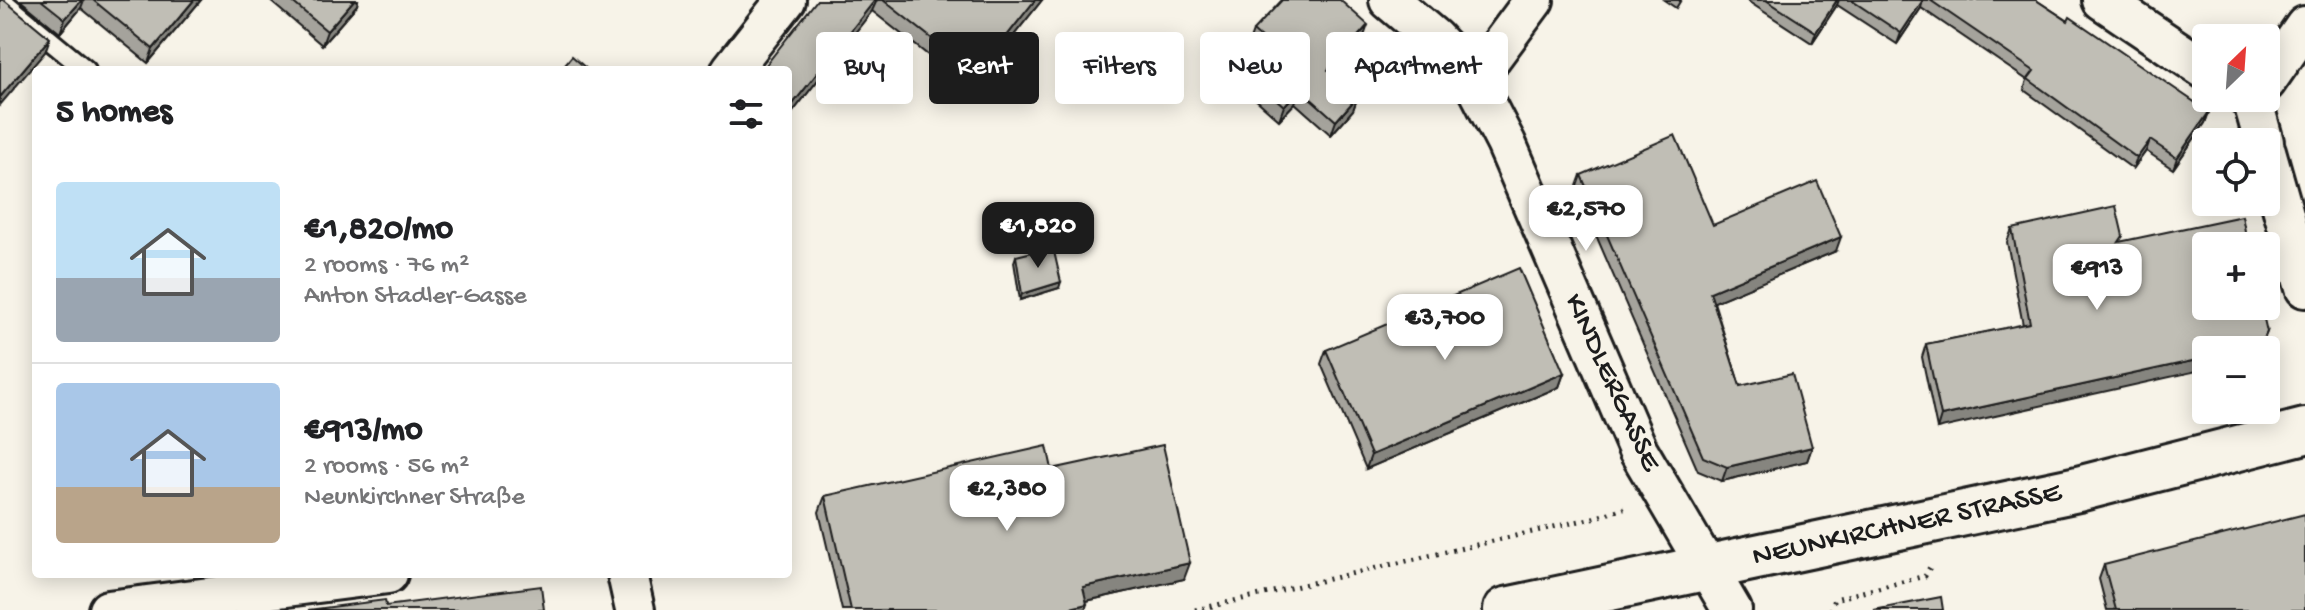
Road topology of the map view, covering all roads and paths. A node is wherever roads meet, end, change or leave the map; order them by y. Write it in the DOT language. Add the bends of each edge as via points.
graph roads {
  1 [pos="1,0"];
  2 [pos="786,0"];
  3 [pos="1389,0"];
  4 [pos="1534,0"];
  5 [pos="2102,0"];
  6 [pos="2305,26"];
  7 [pos="1427,32"];
  8 [pos="1508,35"];
  9 [pos="2280,60"];
  10 [pos="2192,61"];
  11 [pos="81,66"];
  12 [pos="734,66"];
  13 [pos="1486,104"];
  14 [pos="2280,200"];
  15 [pos="2305,288"];
  16 [pos="2305,431"];
  17 [pos="1629,506"];
  18 [pos="1707,568"];
  19 [pos="1925,576"];
  20 [pos="357,578"];
  21 [pos="628,578"];
  22 [pos="108,610"];
  23 [pos="635,610"];
  24 [pos="1195,610"];
  25 [pos="1506,610"];
  26 [pos="1732,610"];
  27 [pos="1831,610"];
  1 -- 11 [label="lane"];
  2 -- 12 [label="street"];
  3 -- 7 [label="street, KINDLERGASSE"];
  4 -- 8 [label="street"];
  5 -- 10 [label="street"];
  6 -- 9 [label="street"];
  13 -- 18 [label="street, KINDLERGASSE" via="1638,450"];
  14 -- 15 [label="street"];
  16 -- 18 [label="main road, NEUNKIRCHNER STRASSE" via="2064,493"];
  17 -- 24 [label="path"];
  18 -- 25 [label="main road, NEUNKIRCHNER STRASSE"];
  18 -- 26 [label="street, KINDLERGASSE"];
  19 -- 27 [label="path" via="1835,599"];
  20 -- 22 [label="street"];
  21 -- 23 [label="street"];
}
